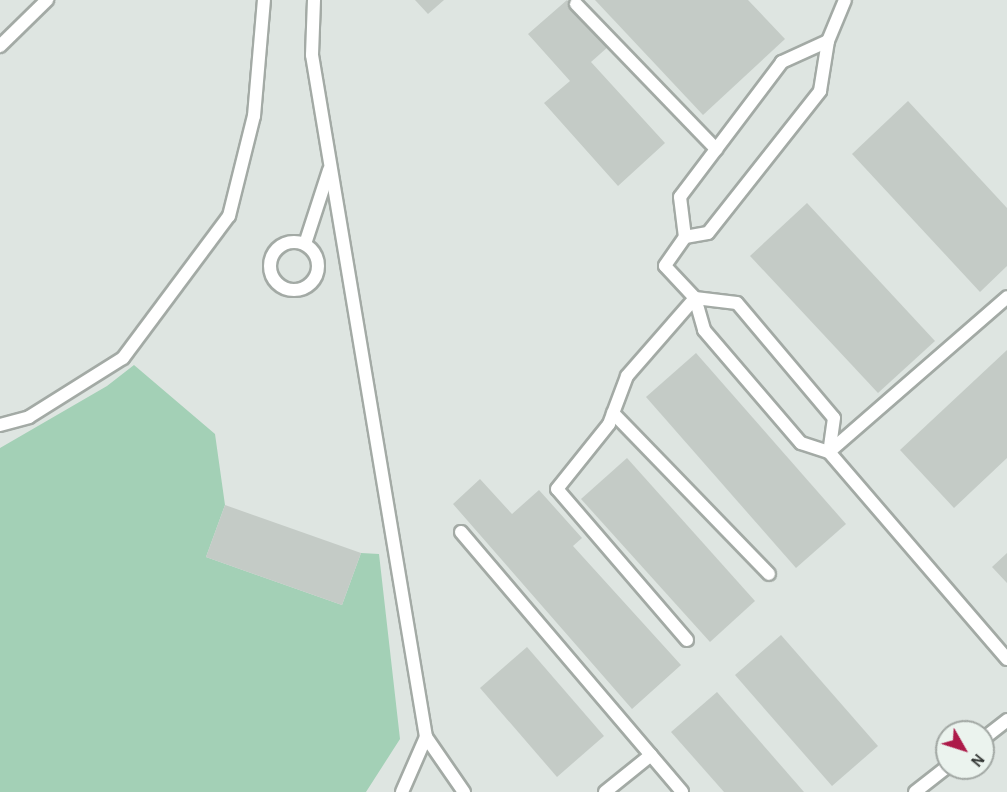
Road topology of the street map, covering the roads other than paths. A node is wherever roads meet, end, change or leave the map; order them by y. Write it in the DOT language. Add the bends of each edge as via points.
graph roads {
  1 [pos="47,0"];
  2 [pos="264,0"];
  3 [pos="314,0"];
  4 [pos="845,0"];
  5 [pos="576,4"];
  6 [pos="828,41"];
  7 [pos="0,46"];
  8 [pos="716,149"];
  9 [pos="331,166"];
  10 [pos="685,237"];
  11 [pos="305,244"];
  12 [pos="695,297"];
  13 [pos="1007,297"];
  14 [pos="613,413"];
  15 [pos="0,425"];
  16 [pos="829,452"];
  17 [pos="461,531"];
  18 [pos="769,574"];
  19 [pos="687,640"];
  20 [pos="1007,659"];
  21 [pos="1007,720"];
  22 [pos="995,730"];
  23 [pos="426,737"];
  24 [pos="651,755"];
  25 [pos="935,776"];
  26 [pos="402,792"];
  27 [pos="464,792"];
  28 [pos="605,792"];
  29 [pos="682,792"];
  30 [pos="915,792"];
  1 -- 7 [label="lane"];
  2 -- 15 [label="lane" via="254,116 229,216 123,358 29,417"];
  3 -- 9 [label="lane" via="312,55"];
  4 -- 6 [label="lane"];
  5 -- 8 [label="lane"];
  6 -- 8 [label="lane" via="782,62"];
  6 -- 10 [label="lane" via="820,90 708,233"];
  8 -- 10 [label="lane" via="680,197"];
  9 -- 11 [label="lane"];
  9 -- 23 [label="lane"];
  10 -- 12 [label="lane" via="665,266"];
  11 -- 11 [label="lane" via="290,242 272,257 271,273 287,289 303,289 315,279 319,263"];
  12 -- 14 [label="lane" via="627,376"];
  12 -- 16 [label="lane" via="711,339 801,443"];
  12 -- 16 [label="lane" via="737,303 834,418"];
  13 -- 16 [label="lane"];
  14 -- 18 [label="lane"];
  14 -- 19 [label="lane" via="557,489"];
  16 -- 20 [label="lane"];
  17 -- 24 [label="lane"];
  21 -- 22 [label="lane"];
  23 -- 26 [label="lane"];
  23 -- 27 [label="lane"];
  24 -- 28 [label="lane"];
  24 -- 29 [label="lane"];
  25 -- 30 [label="lane"];
}
